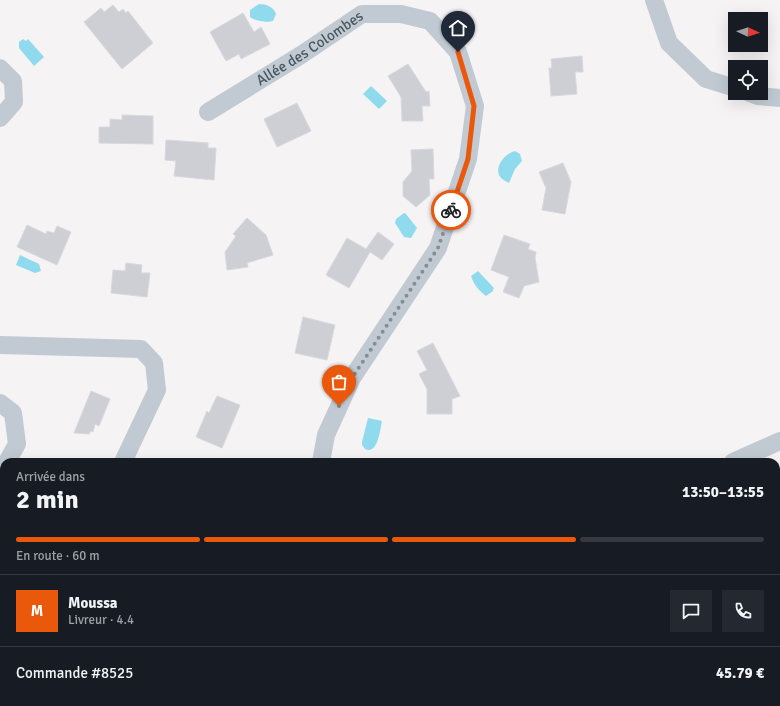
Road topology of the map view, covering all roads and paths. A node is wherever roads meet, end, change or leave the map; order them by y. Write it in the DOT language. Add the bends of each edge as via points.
graph roads {
  1 [pos="654,0"];
  2 [pos="0,68"];
  3 [pos="728,86"];
  4 [pos="768,97"];
  5 [pos="780,98"];
  6 [pos="208,112"];
  7 [pos="0,118"];
  8 [pos="0,345"];
  9 [pos="0,403"];
  10 [pos="780,441"];
  11 [pos="9,458"];
  12 [pos="125,458"];
  13 [pos="322,458"];
  14 [pos="742,458"];
  1 -- 3 [label="street" via="668,43 706,79"];
  2 -- 7 [label="street" via="13,81 14,102"];
  4 -- 5 [label="street"];
  6 -- 13 [label="street, Allée des Colombes" via="362,14 401,14 430,21 458,52 474,106 468,159 438,248 352,378 326,435"];
  8 -- 12 [label="street" via="142,349 154,363 157,390"];
  9 -- 11 [label="street" via="13,413 17,444"];
  10 -- 14 [label="street"];
}
